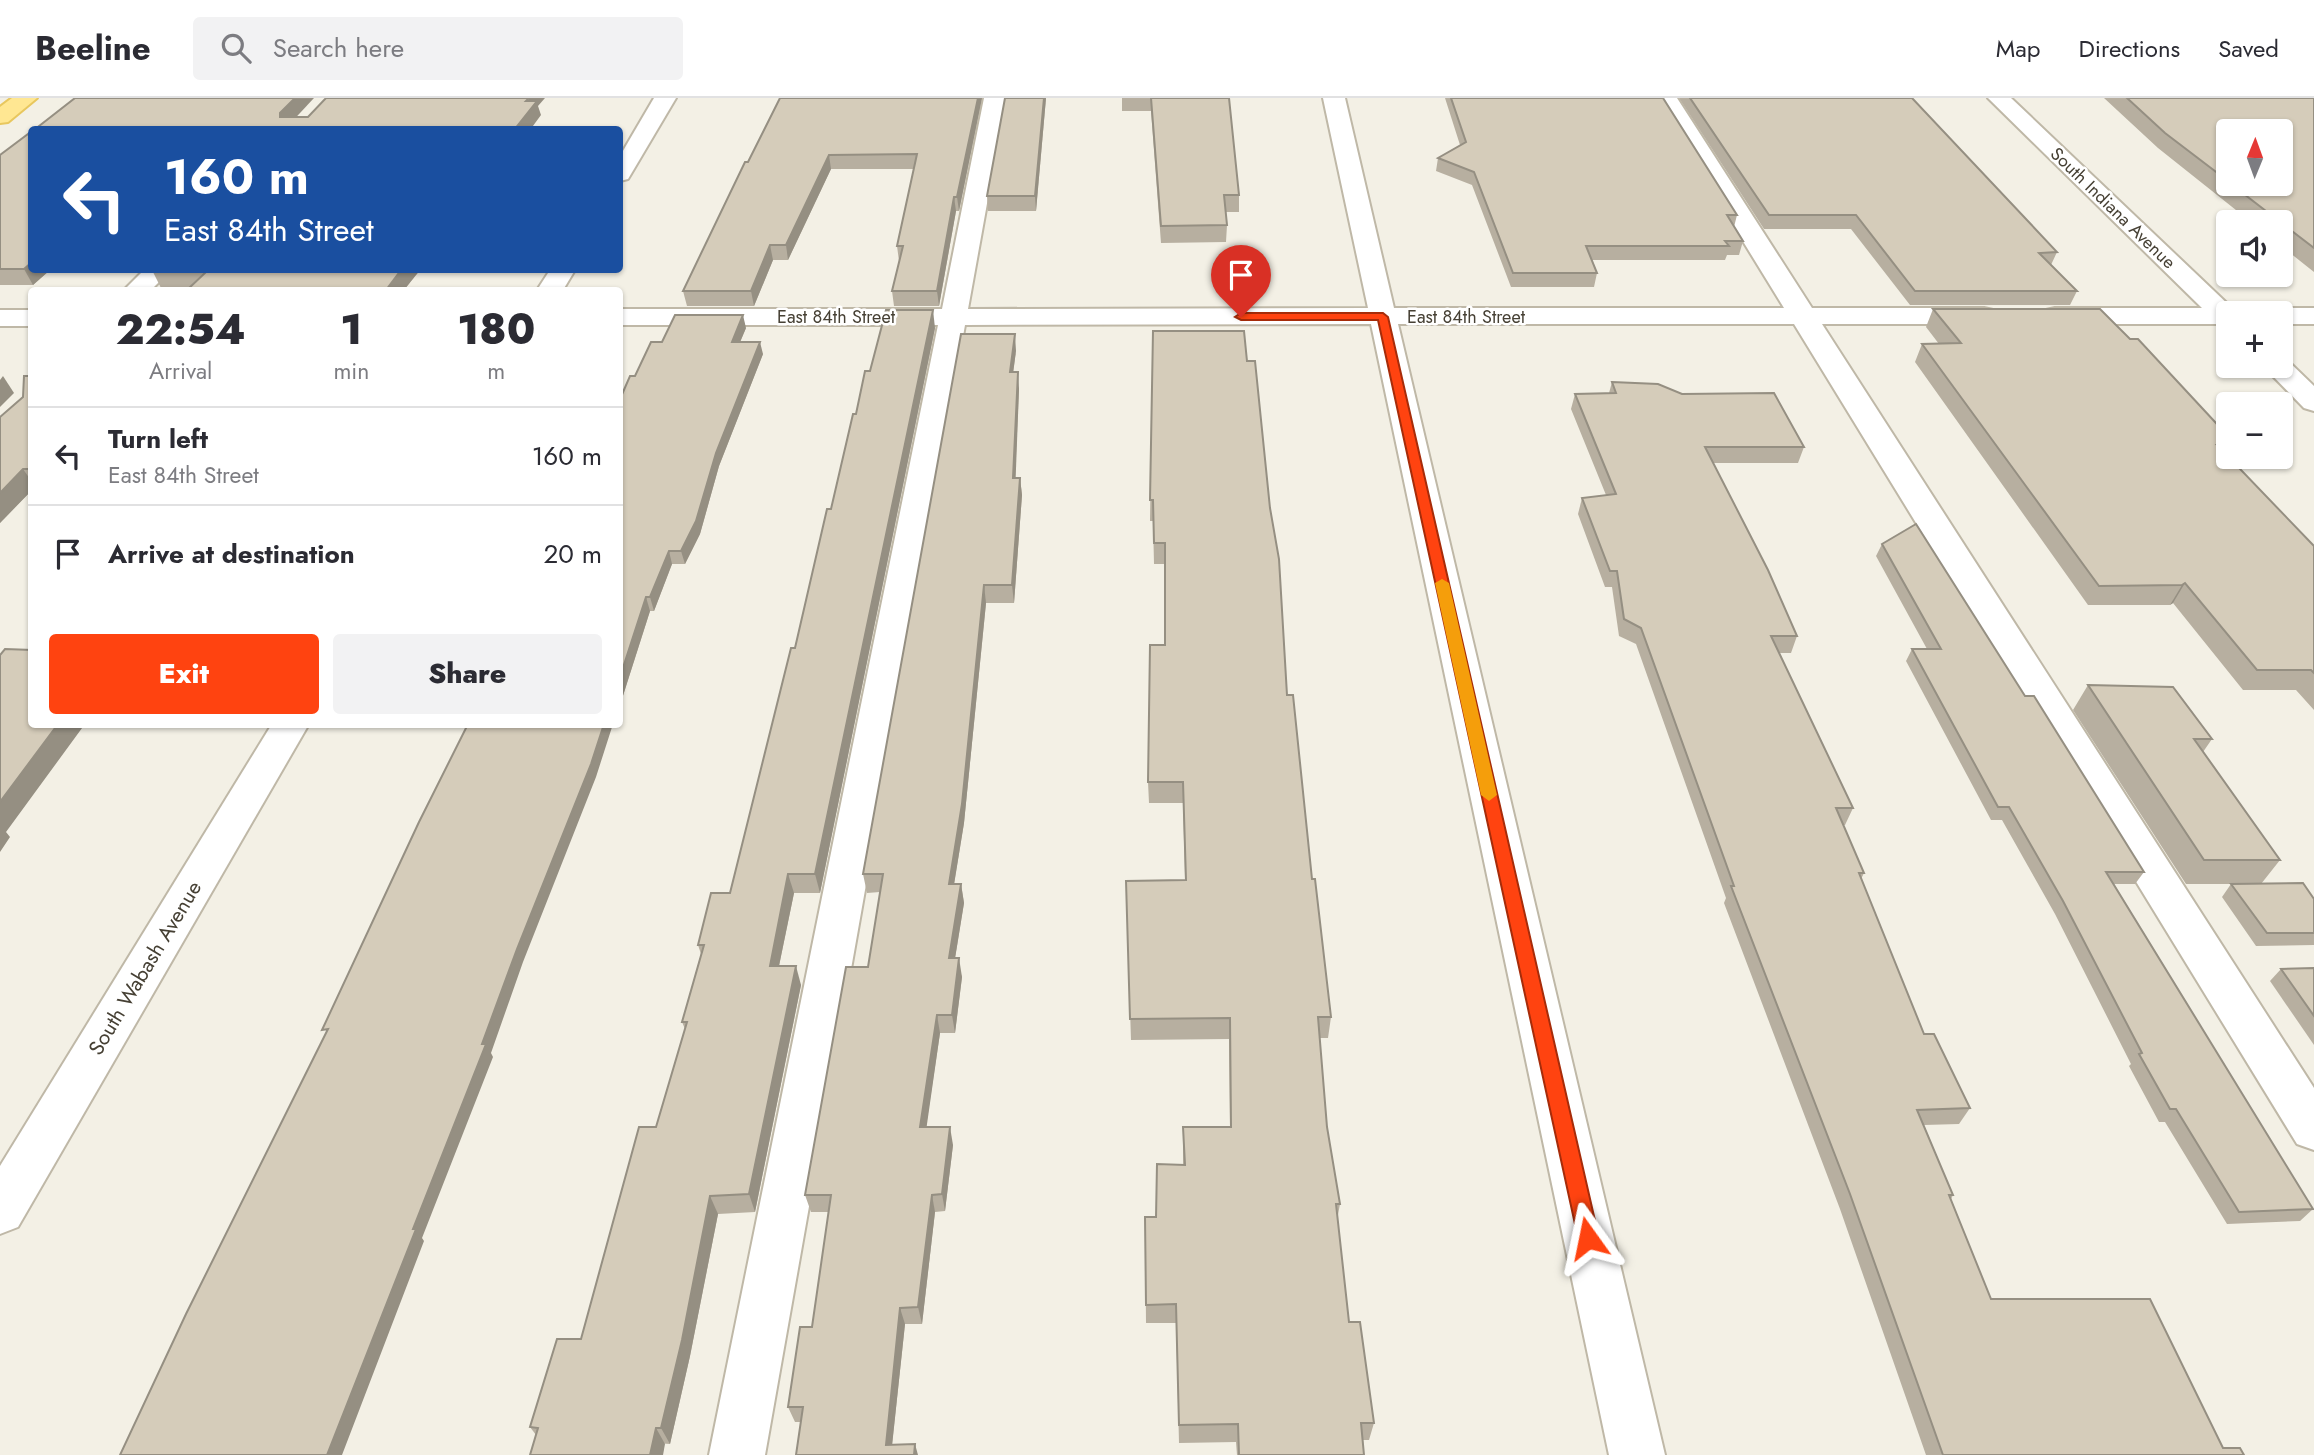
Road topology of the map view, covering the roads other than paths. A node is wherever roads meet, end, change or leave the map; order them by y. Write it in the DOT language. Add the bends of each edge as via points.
graph roads {
  1 [pos="26,98"];
  2 [pos="665,98"];
  3 [pos="995,98"];
  4 [pos="1334,98"];
  5 [pos="1666,98"];
  6 [pos="1998,98"];
  7 [pos="0,117"];
  8 [pos="623,169"];
  9 [pos="155,273"];
  10 [pos="140,287"];
  11 [pos="2216,306"];
  12 [pos="1802,316"];
  13 [pos="2004,316"];
  14 [pos="2031,316"];
  15 [pos="2293,316"];
  16 [pos="2314,316"];
  17 [pos="623,317"];
  18 [pos="954,317"];
  19 [pos="1383,317"];
  20 [pos="2216,317"];
  21 [pos="0,318"];
  22 [pos="28,318"];
  23 [pos="2289,378"];
  24 [pos="2314,402"];
  25 [pos="289,728"];
  26 [pos="2314,1129"];
  27 [pos="0,1212"];
  28 [pos="737,1455"];
  29 [pos="1637,1455"];
  1 -- 7 [label="main road"];
  2 -- 8 [label="street"];
  3 -- 18 [label="street"];
  4 -- 19 [label="street"];
  5 -- 12 [label="street"];
  6 -- 11 [label="street, South Indiana Avenue"];
  9 -- 10 [label="street"];
  12 -- 13 [label="street, East 84th Street"];
  12 -- 19 [label="street, East 84th Street"];
  12 -- 26 [label="street"];
  14 -- 20 [label="street"];
  15 -- 16 [label="street"];
  17 -- 18 [label="street, East 84th Street"];
  18 -- 19 [label="street, East 84th Street"];
  18 -- 28 [label="street"];
  19 -- 29 [label="street"];
  21 -- 22 [label="street"];
  23 -- 24 [label="street"];
  25 -- 27 [label="street, South Wabash Avenue"];
}
